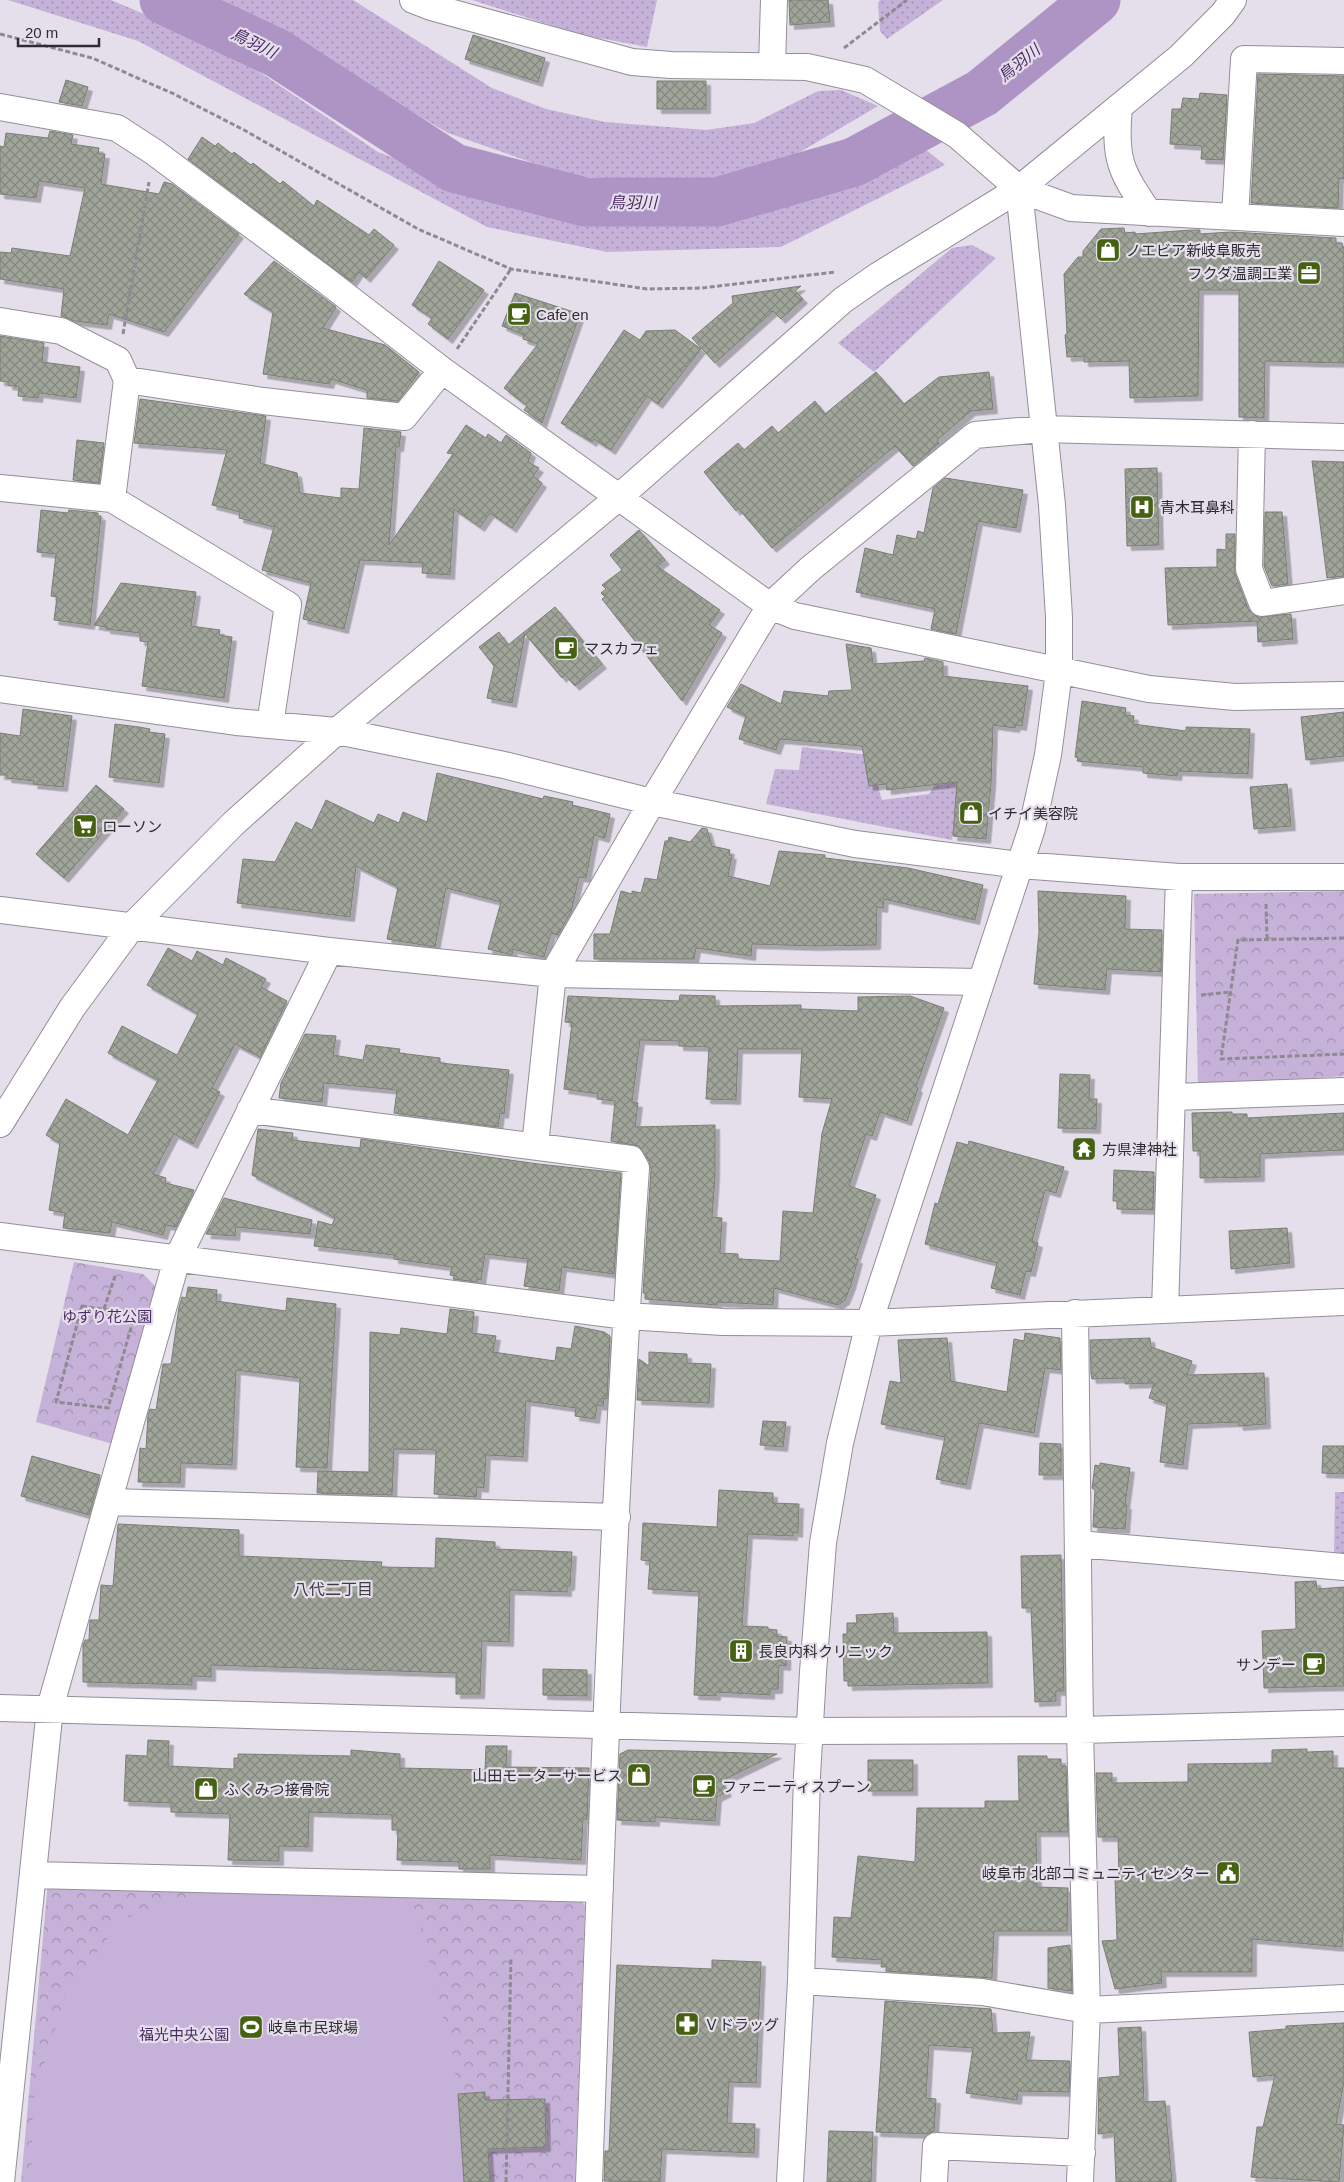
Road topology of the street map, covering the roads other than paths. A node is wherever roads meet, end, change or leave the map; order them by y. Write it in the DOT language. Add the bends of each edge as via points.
graph roads {
  1 [pos="412,0"];
  2 [pos="774,0"];
  3 [pos="1233,0"];
  4 [pos="1344,61"];
  5 [pos="772,66"];
  6 [pos="0,107"];
  7 [pos="1119,107"];
  8 [pos="1019,189"];
  9 [pos="1149,213"];
  10 [pos="1235,217"];
  11 [pos="1344,223"];
  12 [pos="0,321"];
  13 [pos="122,370"];
  14 [pos="442,370"];
  15 [pos="1042,429"];
  16 [pos="1252,434"];
  17 [pos="1344,437"];
  18 [pos="0,488"];
  19 [pos="619,497"];
  20 [pos="112,499"];
  21 [pos="1344,591"];
  22 [pos="770,606"];
  23 [pos="1059,672"];
  24 [pos="0,690"];
  25 [pos="1344,695"];
  26 [pos="270,725"];
  27 [pos="337,731"];
  28 [pos="652,802"];
  29 [pos="1020,865"];
  30 [pos="1179,877"];
  31 [pos="1344,877"];
  32 [pos="0,910"];
  33 [pos="133,926"];
  34 [pos="329,951"];
  35 [pos="553,974"];
  36 [pos="980,982"];
  37 [pos="1344,1091"];
  38 [pos="1173,1098"];
  39 [pos="250,1110"];
  40 [pos="0,1124"];
  41 [pos="535,1146"];
  42 [pos="0,1236"];
  43 [pos="177,1259"];
  44 [pos="1344,1302"];
  45 [pos="1165,1310"];
  46 [pos="1075,1313"];
  47 [pos="626,1316"];
  48 [pos="869,1323"];
  49 [pos="109,1502"];
  50 [pos="616,1517"];
  51 [pos="1078,1544"];
  52 [pos="1344,1567"];
  53 [pos="0,1708"];
  54 [pos="50,1708"];
  55 [pos="1344,1723"];
  56 [pos="606,1727"];
  57 [pos="1080,1730"];
  58 [pos="810,1731"];
  59 [pos="34,1876"];
  60 [pos="600,1889"];
  61 [pos="801,1981"];
  62 [pos="1344,1998"];
  63 [pos="1087,2010"];
  64 [pos="1082,2153"];
  65 [pos="1,2182"];
  66 [pos="589,2182"];
  67 [pos="790,2182"];
  68 [pos="934,2182"];
  69 [pos="1080,2182"];
  1 -- 5 [label="street" via="632,62"];
  2 -- 5 [label="street"];
  3 -- 7 [label="street" via="1181,56"];
  4 -- 10 [label="street" via="1244,58"];
  5 -- 8 [label="street" via="807,67 865,80 957,136"];
  6 -- 14 [label="street" via="117,128 154,152"];
  7 -- 8 [label="street"];
  7 -- 9 [label="street" via="1118,159"];
  8 -- 9 [label="street" via="1071,208"];
  8 -- 15 [label="street"];
  8 -- 19 [label="street" via="843,300"];
  9 -- 10 [label="street"];
  10 -- 11 [label="street"];
  12 -- 13 [label="street" via="62,331"];
  13 -- 14 [label="street" via="263,401 404,417"];
  13 -- 20 [label="street"];
  14 -- 19 [label="street"];
  15 -- 16 [label="street"];
  15 -- 22 [label="street" via="976,435 811,568"];
  15 -- 23 [label="street" via="1052,505"];
  16 -- 17 [label="street"];
  16 -- 21 [label="street" via="1249,569 1262,602"];
  18 -- 20 [label="street"];
  19 -- 22 [label="street"];
  19 -- 27 [label="street"];
  20 -- 26 [label="street" via="288,605"];
  22 -- 23 [label="street" via="795,616"];
  22 -- 28 [label="street"];
  23 -- 25 [label="street" via="1149,689 1235,697"];
  23 -- 29 [label="street" via="1048,754"];
  24 -- 26 [label="street"];
  26 -- 27 [label="street"];
  27 -- 28 [label="street" via="504,765"];
  27 -- 33 [label="street" via="234,823"];
  28 -- 29 [label="street" via="855,844"];
  28 -- 35 [label="street"];
  29 -- 30 [label="street"];
  29 -- 36 [label="street"];
  30 -- 31 [label="street"];
  30 -- 38 [label="street"];
  32 -- 33 [label="street"];
  33 -- 34 [label="street"];
  33 -- 40 [label="street" via="72,1008"];
  34 -- 35 [label="street"];
  34 -- 39 [label="street"];
  35 -- 36 [label="street"];
  35 -- 41 [label="street"];
  36 -- 48 [label="street"];
  37 -- 38 [label="street"];
  38 -- 45 [label="street"];
  39 -- 41 [label="street"];
  39 -- 43 [label="street"];
  41 -- 47 [label="street" via="631,1159 636,1168"];
  42 -- 43 [label="street"];
  43 -- 47 [label="street"];
  43 -- 49 [label="street"];
  44 -- 45 [label="street"];
  45 -- 46 [label="street"];
  46 -- 48 [label="street"];
  46 -- 51 [label="street"];
  47 -- 48 [label="street" via="723,1322"];
  47 -- 50 [label="street"];
  48 -- 58 [label="street" via="840,1444 823,1543"];
  49 -- 50 [label="street"];
  49 -- 54 [label="street"];
  50 -- 56 [label="street"];
  51 -- 52 [label="street"];
  51 -- 57 [label="street"];
  53 -- 54 [label="street"];
  54 -- 56 [label="street"];
  54 -- 59 [label="street"];
  55 -- 57 [label="street"];
  56 -- 58 [label="street"];
  56 -- 60 [label="street"];
  57 -- 58 [label="street"];
  57 -- 63 [label="street"];
  58 -- 61 [label="street"];
  59 -- 60 [label="street"];
  59 -- 65 [label="street"];
  60 -- 66 [label="street"];
  61 -- 63 [label="street" via="982,1992"];
  61 -- 67 [label="street"];
  62 -- 63 [label="street"];
  63 -- 64 [label="street"];
  64 -- 68 [label="street" via="936,2146"];
  64 -- 69 [label="street"];
}
